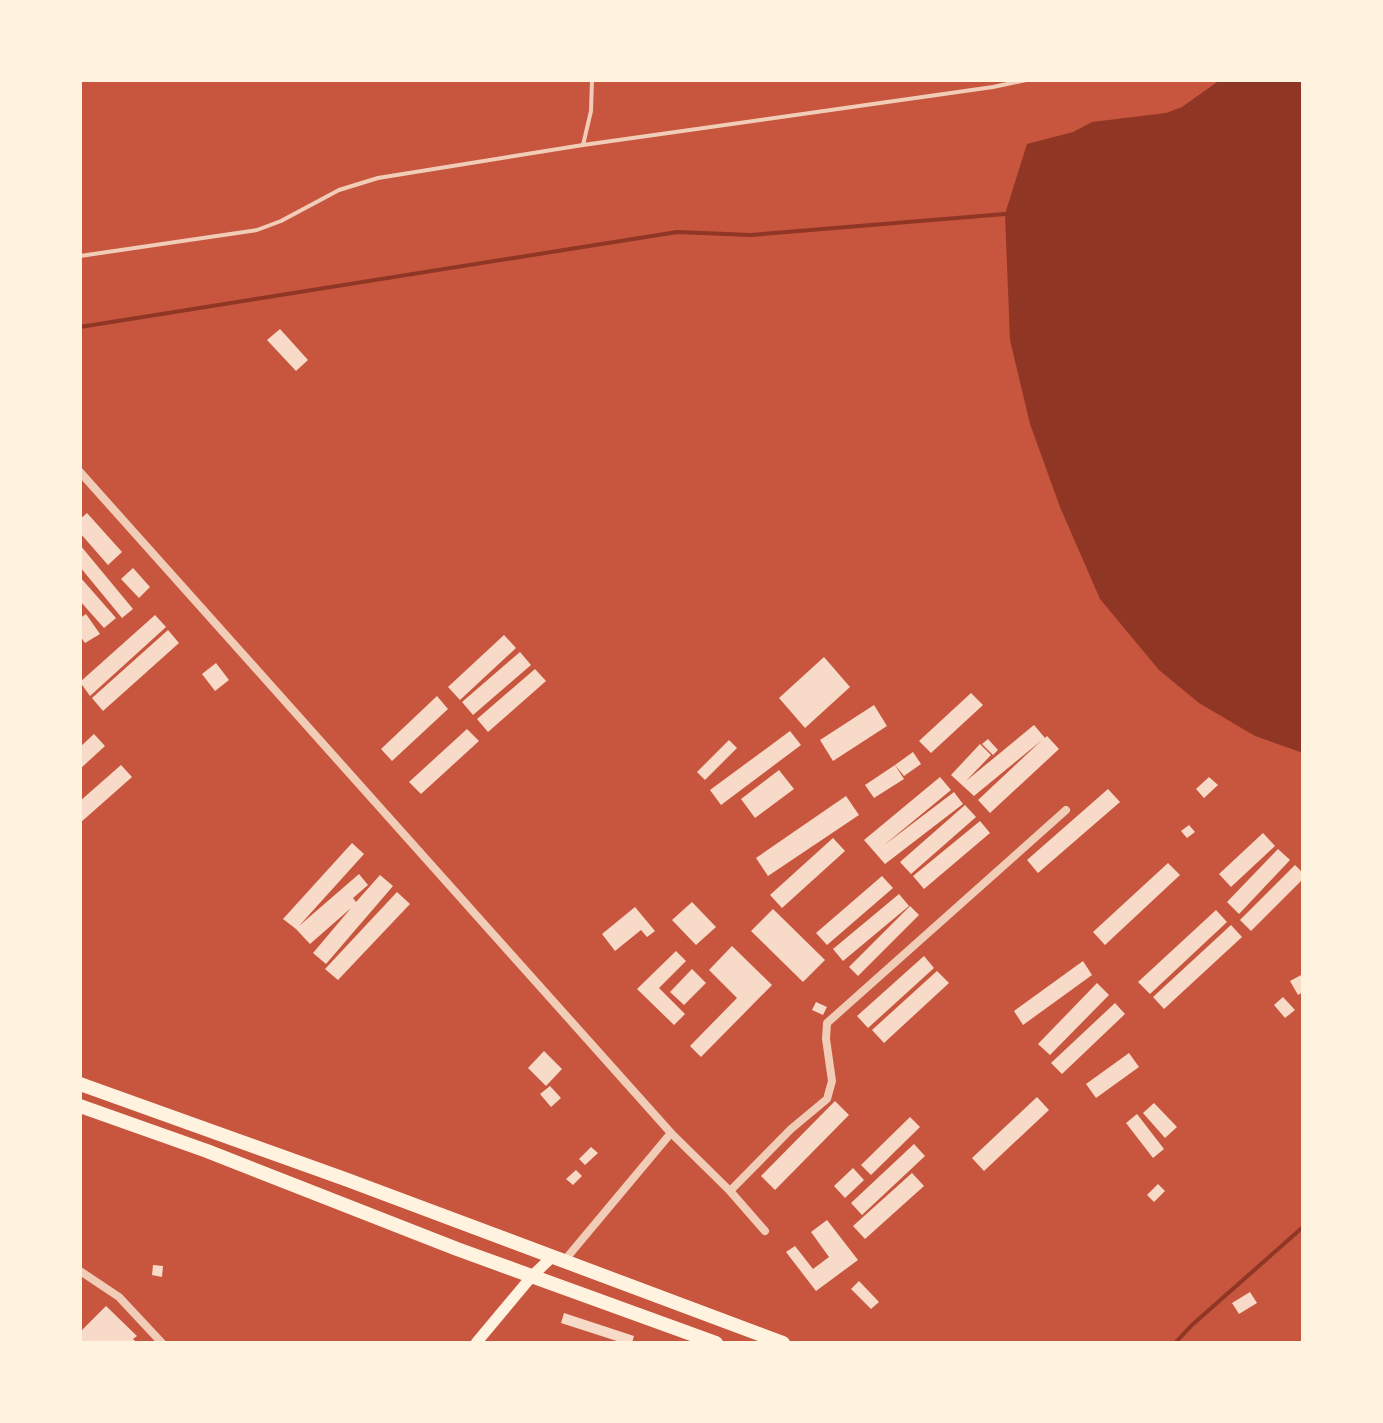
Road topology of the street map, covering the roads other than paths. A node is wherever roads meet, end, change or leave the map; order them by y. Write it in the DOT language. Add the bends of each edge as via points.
graph roads {
  1 [pos="592,80"];
  2 [pos="1026,80"];
  3 [pos="583,145"];
  4 [pos="80,256"];
  5 [pos="80,472"];
  6 [pos="1066,810"];
  7 [pos="80,1084"];
  8 [pos="80,1106"];
  9 [pos="671,1133"];
  10 [pos="730,1191"];
  11 [pos="765,1231"];
  12 [pos="558,1259"];
  13 [pos="80,1271"];
  14 [pos="532,1276"];
  15 [pos="162,1343"];
  16 [pos="476,1343"];
  17 [pos="716,1343"];
  18 [pos="783,1343"];
  1 -- 3 [label="lane"];
  2 -- 3 [label="lane"];
  3 -- 4 [label="lane" via="358,182 245,233"];
  5 -- 9 [label="street"];
  6 -- 10 [label="street" via="827,1023 832,1081 827,1099"];
  7 -- 12 [label="highway"];
  8 -- 14 [label="highway"];
  9 -- 10 [label="street"];
  9 -- 12 [label="street"];
  10 -- 11 [label="street"];
  12 -- 14 [label="main road"];
  12 -- 18 [label="highway"];
  13 -- 15 [label="street" via="119,1297"];
  14 -- 16 [label="main road"];
  14 -- 17 [label="highway"];
}
